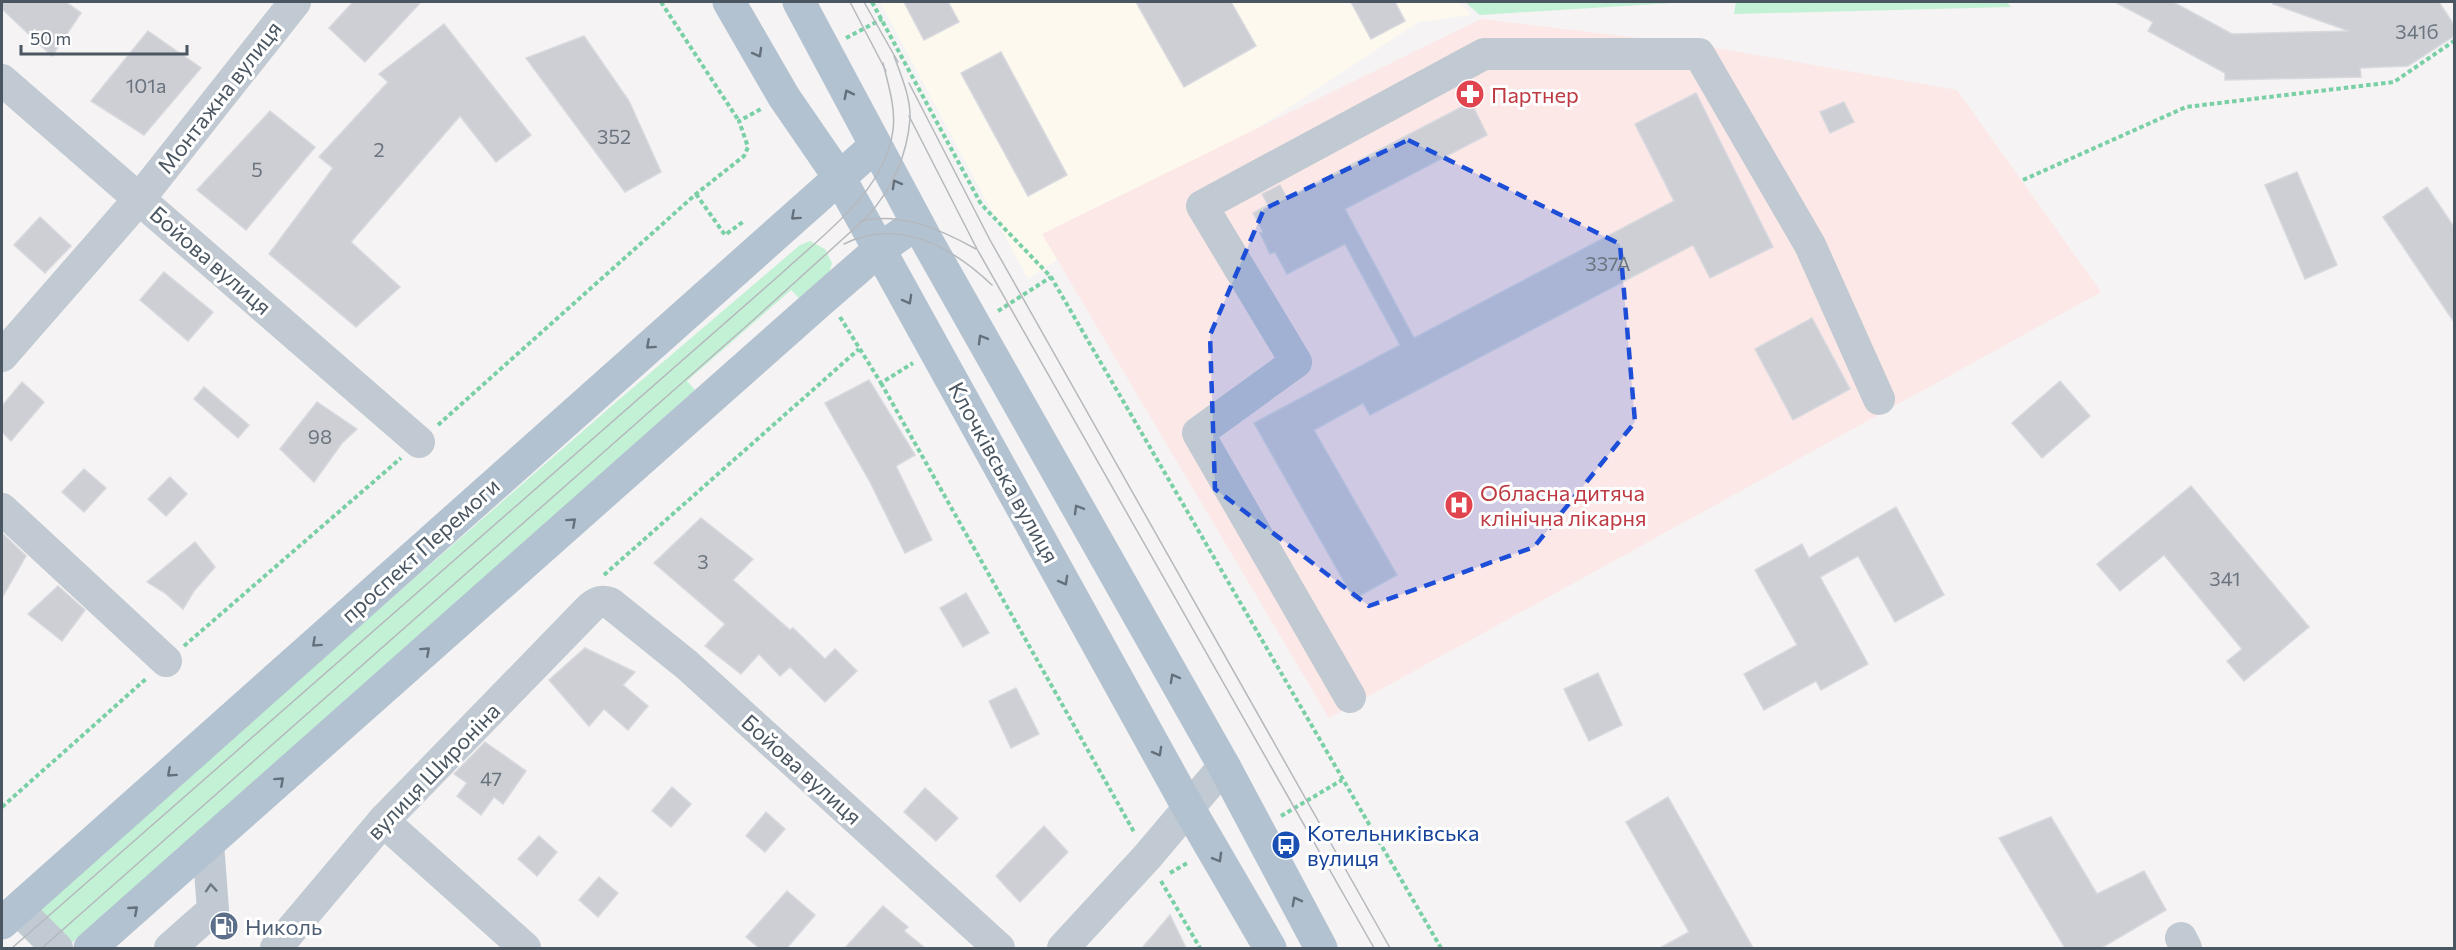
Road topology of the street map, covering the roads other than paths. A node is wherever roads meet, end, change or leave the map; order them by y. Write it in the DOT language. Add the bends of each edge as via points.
graph roads {
  1 [pos="295,2"];
  2 [pos="729,2"];
  3 [pos="799,2"];
  4 [pos="2,80"];
  5 [pos="874,146"];
  6 [pos="839,177"];
  7 [pos="140,198"];
  8 [pos="917,223"];
  9 [pos="880,249"];
  10 [pos="2,356"];
  11 [pos="1879,399"];
  12 [pos="419,442"];
  13 [pos="2,509"];
  14 [pos="598,602"];
  15 [pos="166,662"];
  16 [pos="1350,697"];
  17 [pos="1224,766"];
  18 [pos="1188,807"];
  19 [pos="383,821"];
  20 [pos="208,844"];
  21 [pos="10,916"];
  22 [pos="57,948"];
  23 [pos="90,948"];
  24 [pos="170,948"];
  25 [pos="276,948"];
  26 [pos="525,948"];
  27 [pos="999,948"];
  28 [pos="1063,948"];
  29 [pos="1270,948"];
  30 [pos="1321,948"];
  1 -- 7 [label="street, Монтажна вулиця"];
  2 -- 6 [label="main road, Клочківська вулиця, one-way" via="784,97"];
  5 -- 3 [label="main road, Клочківська вулиця, one-way"];
  4 -- 7 [label="street, Бойова вулиця"];
  5 -- 6 [label="main road, проспект Перемоги"];
  8 -- 5 [label="main road, Клочківська вулиця, one-way"];
  6 -- 9 [label="main road, Клочківська вулиця"];
  6 -- 21 [label="main road, проспект Перемоги, one-way"];
  7 -- 10 [label="street, Монтажна вулиця"];
  7 -- 12 [label="street, Бойова вулиця"];
  8 -- 9 [label="main road"];
  17 -- 8 [label="main road, Клочківська вулиця, one-way"];
  9 -- 18 [label="main road, Клочківська вулиця, one-way"];
  20 -- 9 [label="main road, one-way"];
  11 -- 16 [label="street" via="1810,245 1700,54 1484,54 1202,206 1296,362 1198,433"];
  13 -- 15 [label="street"];
  14 -- 19 [label="street, вулиця Широніна"];
  14 -- 27 [label="street, Бойова вулиця" via="610,603 687,665"];
  17 -- 18 [label="street"];
  30 -- 17 [label="main road, Клочківська вулиця, one-way"];
  18 -- 28 [label="street" via="1148,857"];
  18 -- 29 [label="main road, Клочківська вулиця, one-way"];
  19 -- 25 [label="street, вулиця Широніна"];
  19 -- 26 [label="street"];
  23 -- 20 [label="main road, one-way"];
  24 -- 20 [label="street, one-way" via="213,910"];
  21 -- 22 [label="street"];
}
